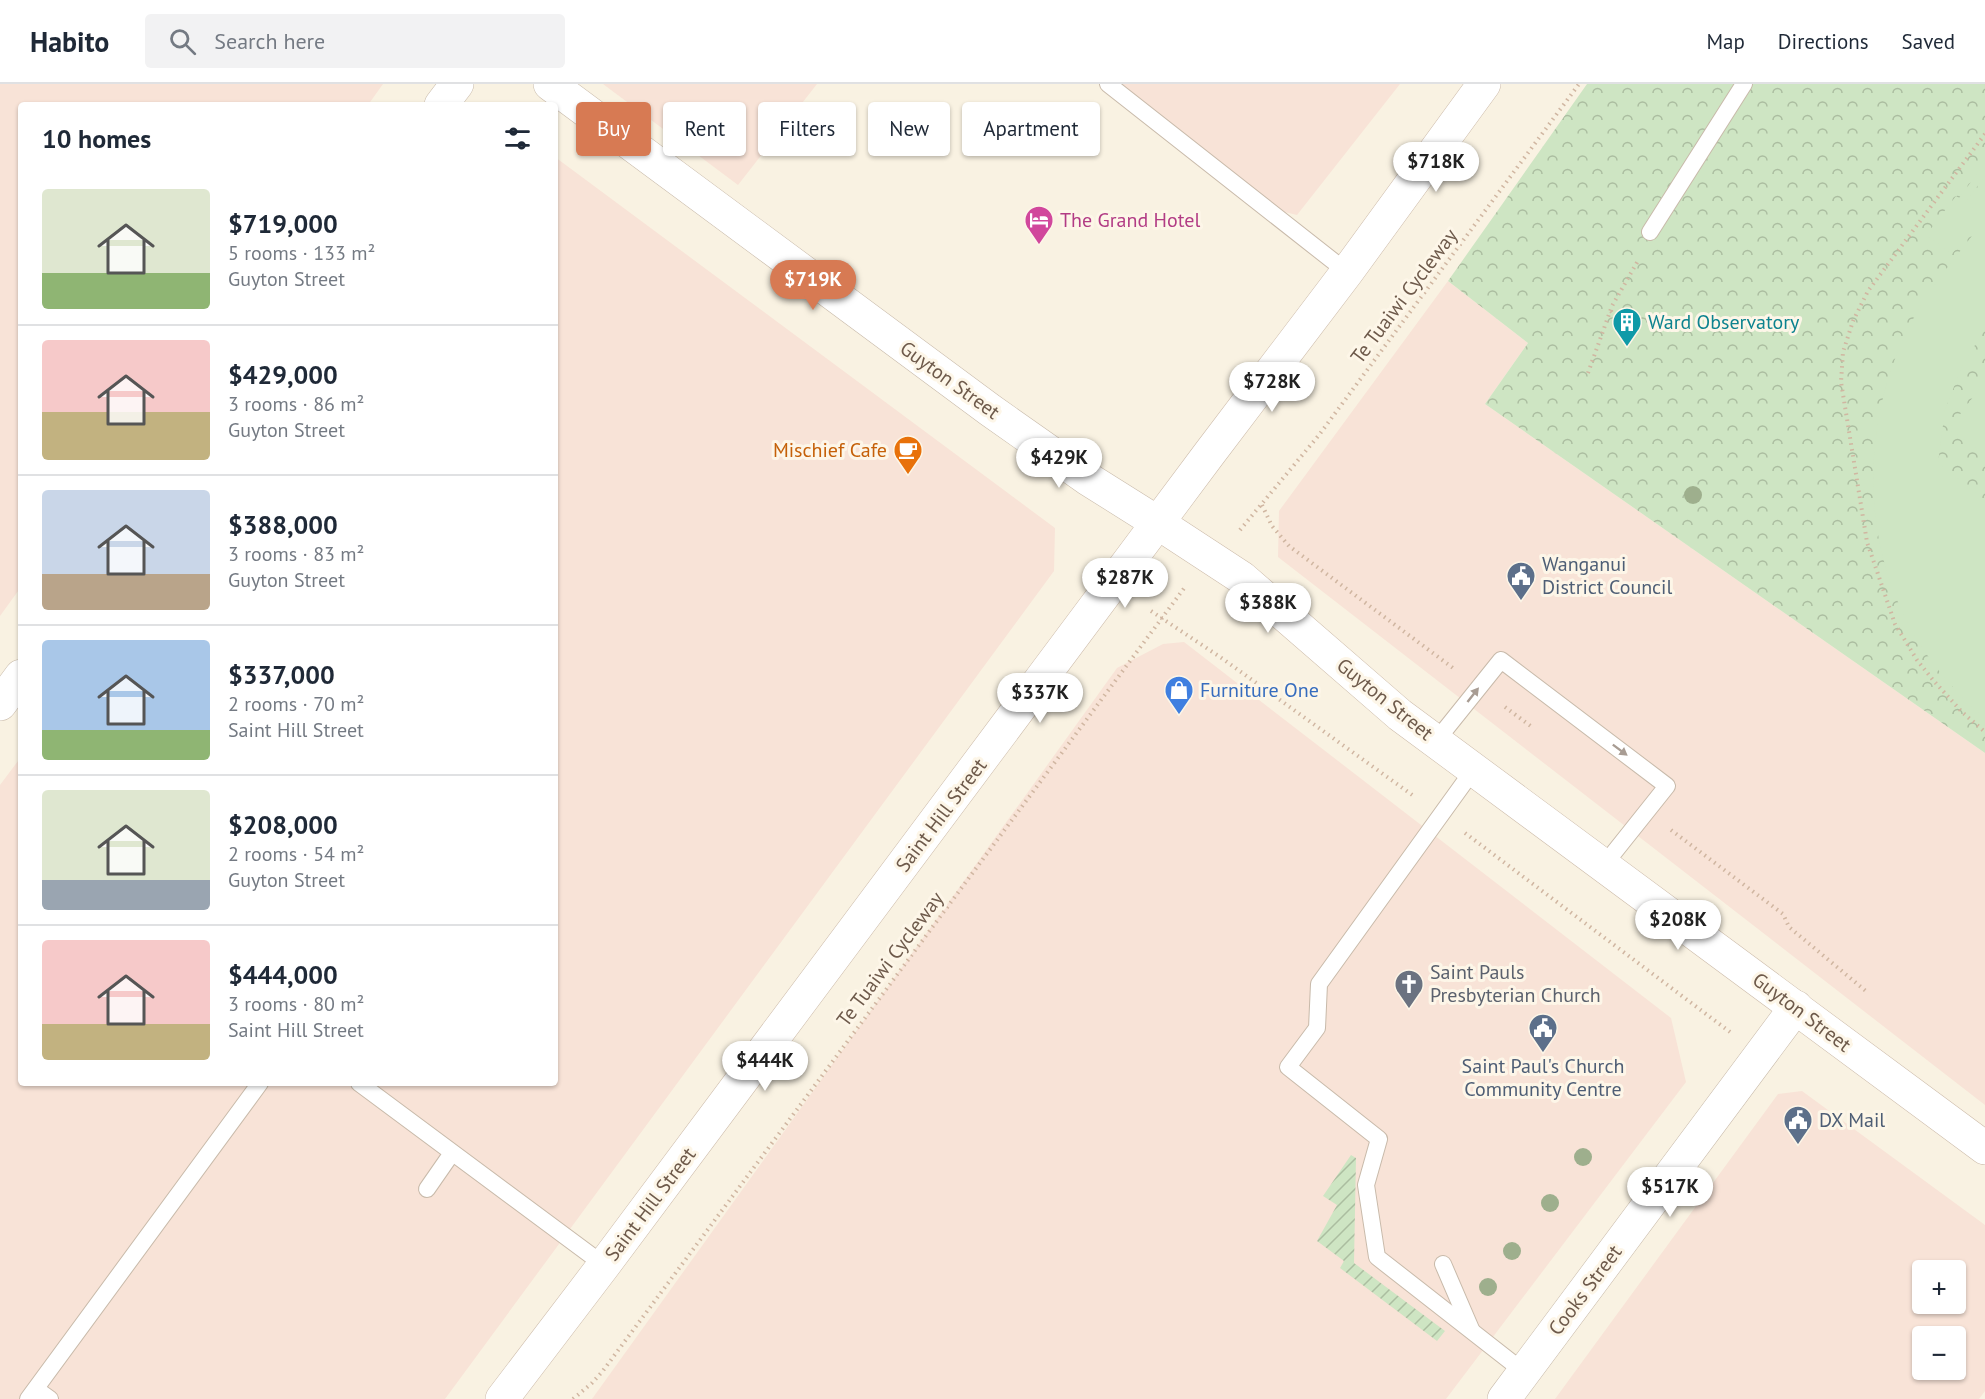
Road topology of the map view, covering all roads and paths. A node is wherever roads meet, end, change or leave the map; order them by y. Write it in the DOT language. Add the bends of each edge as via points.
graph roads {
  1 [pos="457,84"];
  2 [pos="550,84"];
  3 [pos="1108,84"];
  4 [pos="1484,84"];
  5 [pos="1579,84"];
  6 [pos="1744,84"];
  7 [pos="443,102"];
  8 [pos="1985,134"];
  9 [pos="1650,232"];
  10 [pos="1347,272"];
  11 [pos="1611,310"];
  12 [pos="1617,319"];
  13 [pos="1588,373"];
  14 [pos="1247,522"];
  15 [pos="1158,523"];
  16 [pos="1182,591"];
  17 [pos="1151,610"];
  18 [pos="1161,618"];
  19 [pos="18,680"];
  20 [pos="0,704"];
  21 [pos="1985,732"];
  22 [pos="1436,741"];
  23 [pos="1474,769"];
  24 [pos="1604,865"];
  25 [pos="1789,927"];
  26 [pos="1867,992"];
  27 [pos="1796,1007"];
  28 [pos="258,1086"];
  29 [pos="363,1086"];
  30 [pos="1985,1148"];
  31 [pos="452,1153"];
  32 [pos="426,1189"];
  33 [pos="1443,1264"];
  34 [pos="604,1266"];
  35 [pos="1472,1330"];
  36 [pos="1524,1372"];
  37 [pos="32,1394"];
  38 [pos="50,1399"];
  39 [pos="502,1399"];
  40 [pos="573,1399"];
  41 [pos="1504,1399"];
  1 -- 7 [label="main road"];
  2 -- 15 [label="main road, Guyton Street" via="990,410"];
  3 -- 10 [label="lane"];
  4 -- 10 [label="main road, Saint Hill Street"];
  5 -- 14 [label="path, Te Tuaiwi Cycleway" via="1319,435"];
  6 -- 9 [label="lane"];
  8 -- 21 [label="path" via="1868,291 1843,352 1841,382 1867,542 1895,624 1933,680"];
  9 -- 11 [label="path" via="1650,241"];
  10 -- 15 [label="main road, Saint Hill Street"];
  11 -- 12 [label="path"];
  11 -- 13 [label="path"];
  15 -- 22 [label="main road, Guyton Street" via="1242,578 1400,715"];
  15 -- 34 [label="main road, Saint Hill Street"];
  16 -- 18 [label="path, Te Tuaiwi Cycleway"];
  17 -- 18 [label="path"];
  18 -- 40 [label="path, Te Tuaiwi Cycleway" via="602,1372"];
  19 -- 20 [label="main road"];
  22 -- 23 [label="main road, Guyton Street"];
  22 -- 24 [label="lane, one-way" via="1501,660 1667,786"];
  23 -- 24 [label="main road, Guyton Street"];
  23 -- 35 [label="lane" via="1319,984 1317,1028 1288,1067 1379,1139 1366,1185 1377,1257"];
  24 -- 27 [label="main road, Guyton Street"];
  25 -- 26 [label="path"];
  27 -- 30 [label="main road, Guyton Street"];
  27 -- 36 [label="main road, Cooks Street"];
  28 -- 37 [label="lane"];
  29 -- 31 [label="lane"];
  31 -- 32 [label="lane"];
  31 -- 34 [label="lane"];
  33 -- 35 [label="lane"];
  34 -- 39 [label="main road, Saint Hill Street"];
  35 -- 36 [label="lane"];
  36 -- 41 [label="main road, Cooks Street"];
  37 -- 38 [label="lane"];
}
